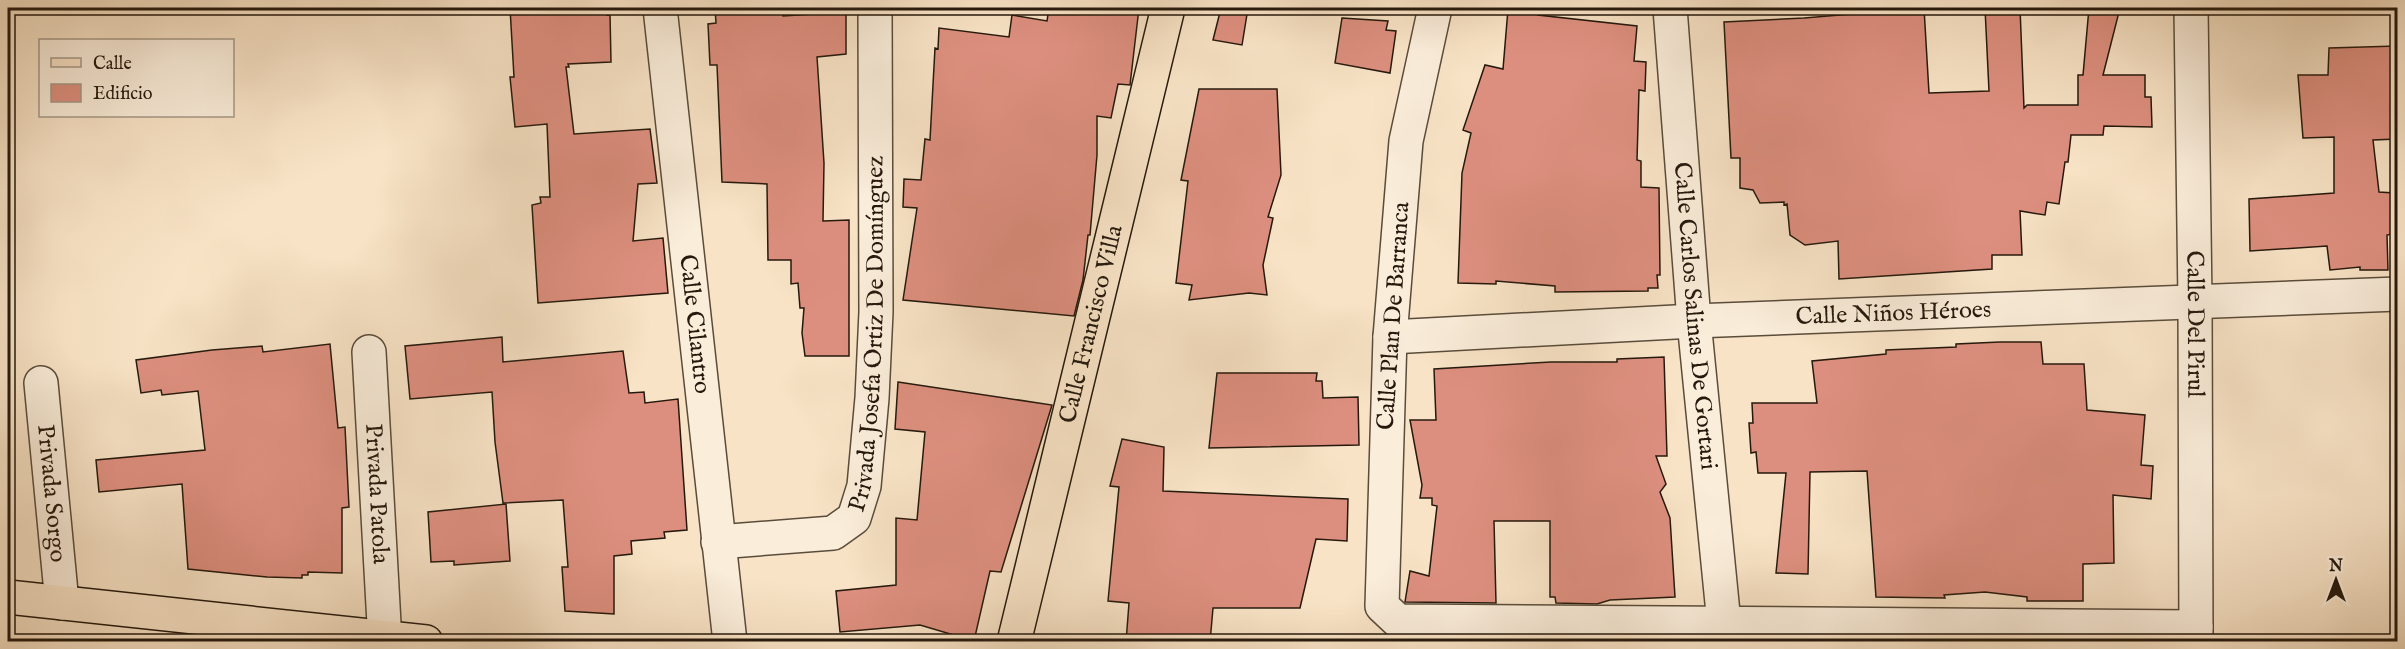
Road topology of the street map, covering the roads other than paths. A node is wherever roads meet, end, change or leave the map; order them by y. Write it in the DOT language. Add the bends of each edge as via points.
graph roads {
  1 [pos="660,8"];
  2 [pos="875,8"];
  3 [pos="1168,8"];
  4 [pos="1435,8"];
  5 [pos="1670,8"];
  6 [pos="2191,8"];
  7 [pos="2397,294"];
  8 [pos="2195,302"];
  9 [pos="1694,321"];
  10 [pos="1390,337"];
  11 [pos="369,352"];
  12 [pos="42,383"];
  13 [pos="718,542"];
  14 [pos="8,597"];
  15 [pos="62,603"];
  16 [pos="1724,623"];
  17 [pos="2196,634"];
  18 [pos="385,639"];
  19 [pos="426,642"];
  20 [pos="730,642"];
  21 [pos="1014,642"];
  1 -- 13 [label="street, Calle Cilantro"];
  2 -- 13 [label="street, Privada Josefa Ortiz De Domínguez" via="876,312 864,486 854,518 833,533"];
  3 -- 21 [label="main road, Calle Francisco Villa"];
  4 -- 10 [label="street, Calle Plan De Barranca" via="1406,141"];
  5 -- 9 [label="street, Calle Carlos Salinas De Gortari"];
  6 -- 8 [label="street, Calle Del Pirul"];
  7 -- 8 [label="street, Calle Niños Héroes"];
  8 -- 9 [label="street, Calle Niños Héroes"];
  8 -- 17 [label="street, Calle Del Pirul"];
  9 -- 10 [label="street, Calle Niños Héroes"];
  9 -- 16 [label="street, Calle Carlos Salinas De Gortari"];
  10 -- 16 [label="street, Calle Plan De Barranca" via="1382,606 1398,621"];
  11 -- 18 [label="street, Privada Patola"];
  12 -- 15 [label="street, Privada Sorgo"];
  13 -- 20 [label="street, Calle Cilantro"];
  14 -- 15 [label="main road"];
  15 -- 18 [label="main road"];
  16 -- 17 [label="street"];
  18 -- 19 [label="main road"];
}
